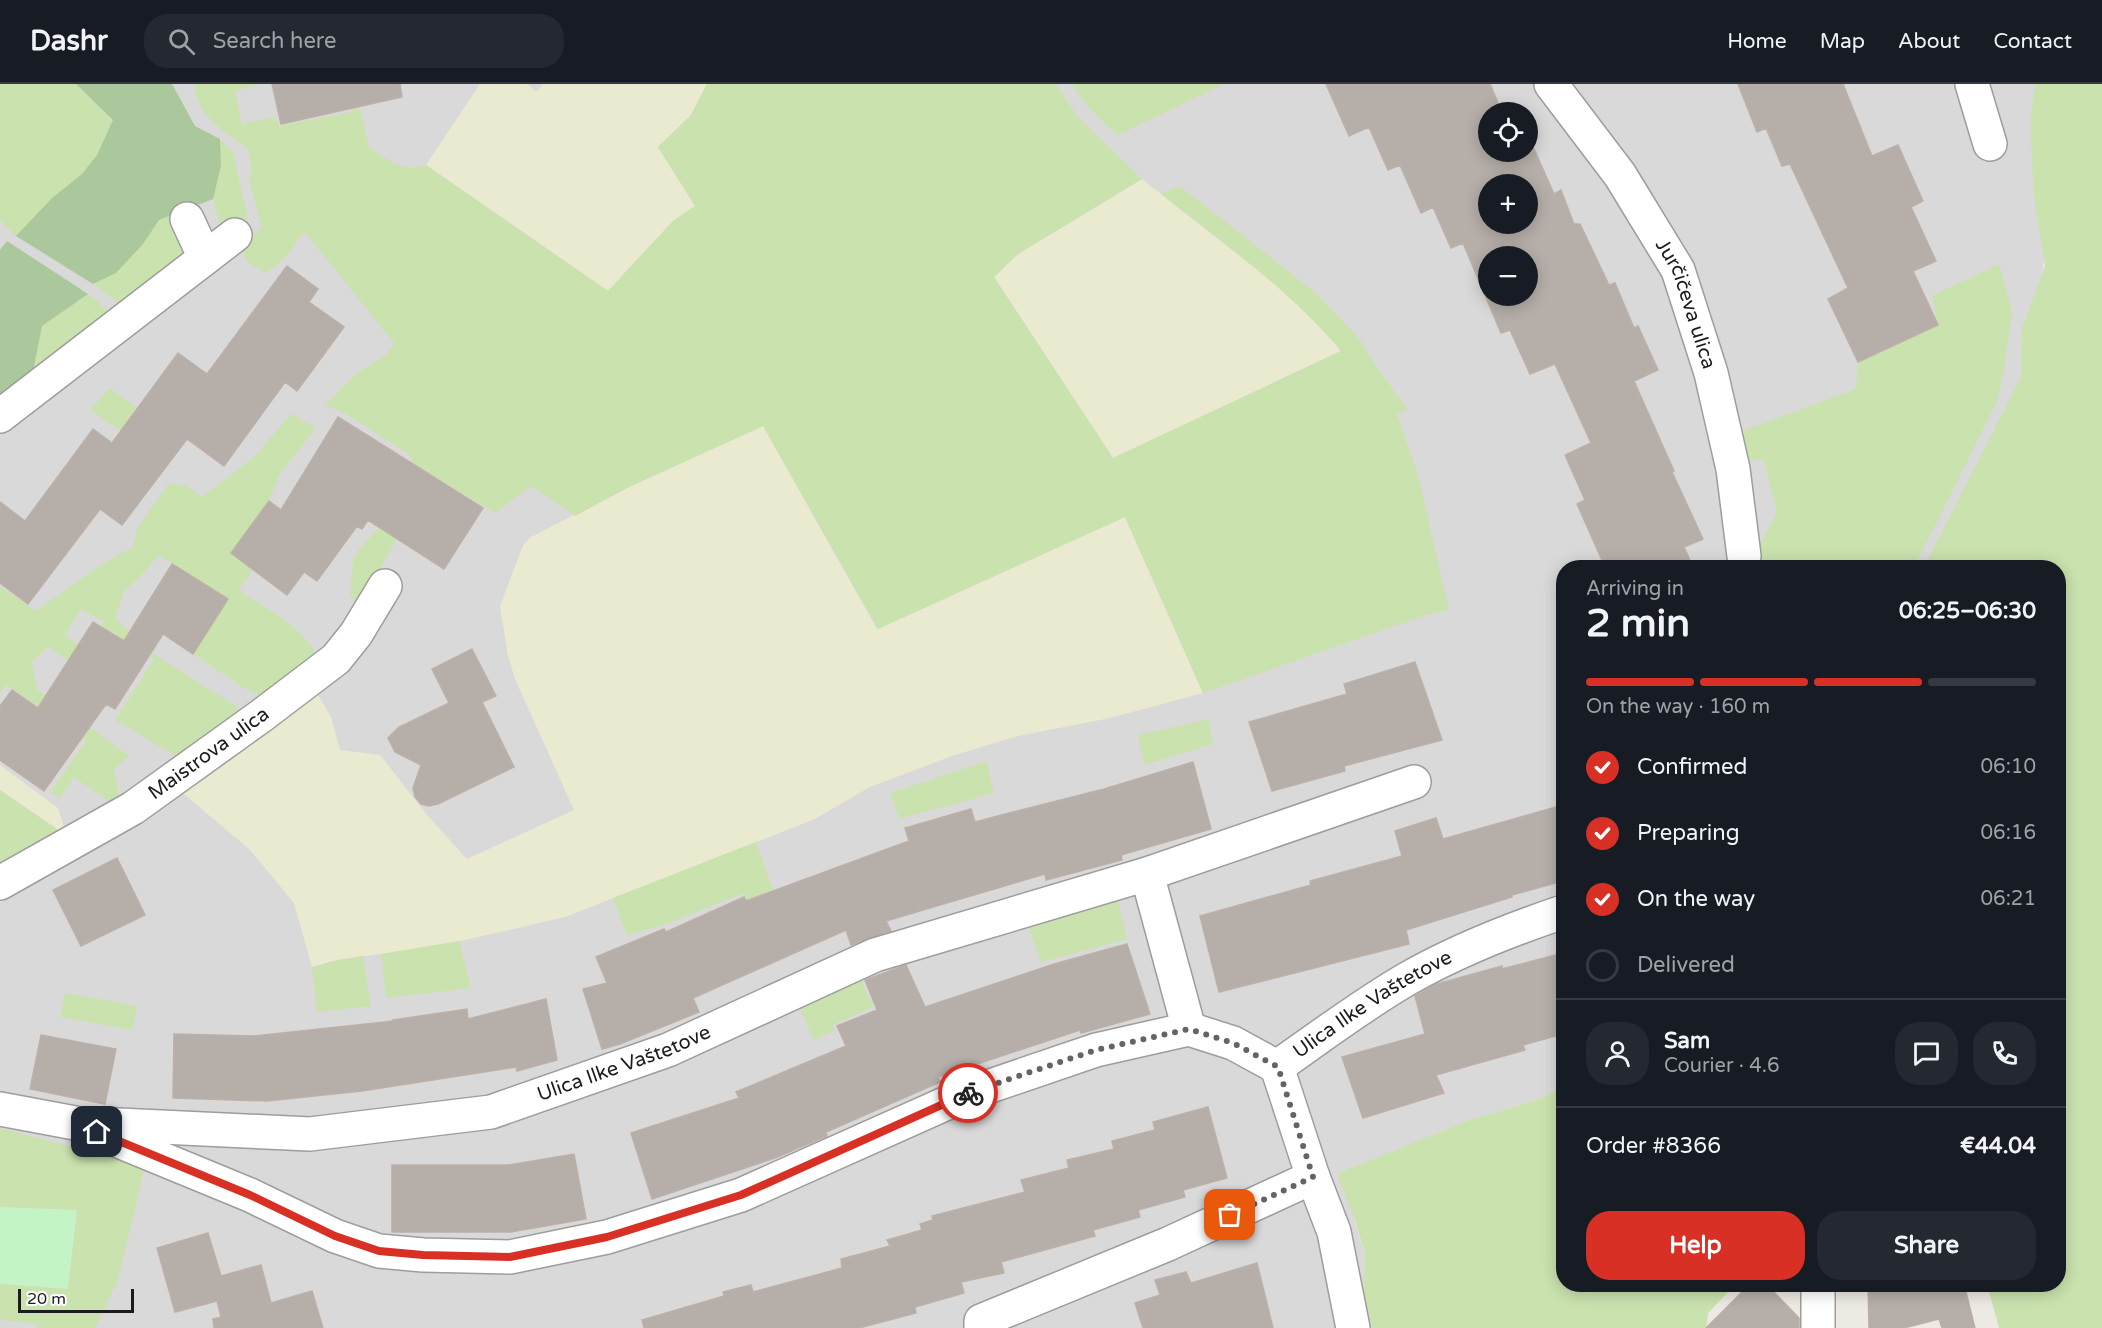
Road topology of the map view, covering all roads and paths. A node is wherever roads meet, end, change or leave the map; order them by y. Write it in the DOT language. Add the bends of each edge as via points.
graph roads {
  1 [pos="1551,84"];
  2 [pos="1972,84"];
  3 [pos="1990,144"];
  4 [pos="187,219"];
  5 [pos="236,235"];
  6 [pos="204,258"];
  7 [pos="0,416"];
  8 [pos="1744,556"];
  9 [pos="386,586"];
  10 [pos="1413,782"];
  11 [pos="1147,874"];
  12 [pos="0,884"];
  13 [pos="1556,915"];
  14 [pos="1189,1029"];
  15 [pos="1278,1067"];
  16 [pos="0,1109"];
  17 [pos="75,1123"];
  18 [pos="1313,1177"];
  19 [pos="1818,1292"];
  20 [pos="976,1326"];
  21 [pos="1353,1328"];
  22 [pos="1818,1328"];
  1 -- 8 [label="street, Jurčičeva ulica" via="1620,175 1678,270 1711,373 1733,469"];
  2 -- 3 [label="street"];
  4 -- 6 [label="street"];
  5 -- 6 [label="street"];
  6 -- 7 [label="street"];
  9 -- 12 [label="street, Maistrova ulica" via="336,658 261,716 133,808"];
  10 -- 11 [label="street, Ulica Ilke Vaštetove"];
  11 -- 14 [label="street"];
  11 -- 17 [label="street, Ulica Ilke Vaštetove" via="875,955 668,1050 491,1112 310,1134"];
  13 -- 15 [label="street, Ulica Ilke Vaštetove" via="1476,944 1407,979"];
  14 -- 15 [label="street, Ulica Ilke Vaštetove" via="1233,1043"];
  14 -- 17 [label="street, Ulica Ilke Vaštetove" via="1096,1050 967,1094 741,1195 607,1237 510,1257 379,1251 335,1236 250,1195"];
  15 -- 18 [label="street"];
  16 -- 17 [label="street, Ulica Ilke Vaštetove"];
  18 -- 20 [label="street"];
  18 -- 21 [label="street" via="1334,1232"];
  19 -- 22 [label="street"];
}
